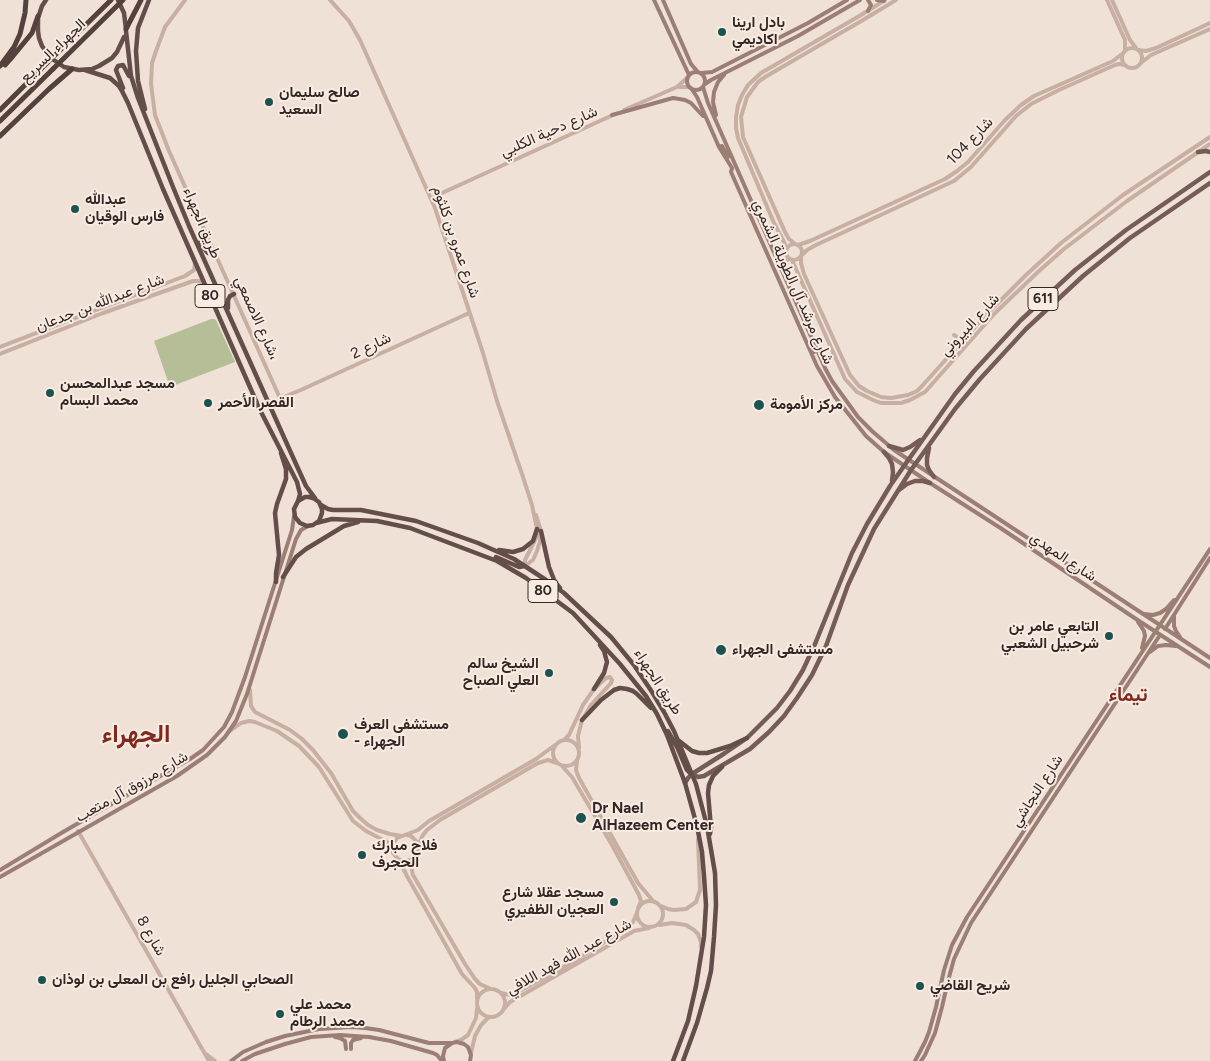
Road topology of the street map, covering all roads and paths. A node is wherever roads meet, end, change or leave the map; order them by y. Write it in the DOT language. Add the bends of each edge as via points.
graph roads {
  1 [pos="26,0"];
  2 [pos="46,0"];
  3 [pos="111,0"];
  4 [pos="118,0"];
  5 [pos="123,0"];
  6 [pos="142,0"];
  7 [pos="149,0"];
  8 [pos="185,0"];
  9 [pos="330,0"];
  10 [pos="654,0"];
  11 [pos="663,0"];
  12 [pos="847,0"];
  13 [pos="860,0"];
  14 [pos="868,0"];
  15 [pos="877,0"];
  16 [pos="884,0"];
  17 [pos="896,0"];
  18 [pos="1107,0"];
  19 [pos="1112,0"];
  20 [pos="658,7"];
  21 [pos="868,11"];
  22 [pos="38,16"];
  23 [pos="814,20"];
  24 [pos="808,23"];
  25 [pos="1210,24"];
  26 [pos="817,26"];
  27 [pos="674,27"];
  28 [pos="811,29"];
  29 [pos="1210,29"];
  30 [pos="126,30"];
  31 [pos="1138,49"];
  32 [pos="801,50"];
  33 [pos="1124,52"];
  34 [pos="803,55"];
  35 [pos="1142,62"];
  36 [pos="1124,65"];
  37 [pos="0,68"];
  38 [pos="72,69"];
  39 [pos="85,70"];
  40 [pos="699,72"];
  41 [pos="728,72"];
  42 [pos="688,76"];
  43 [pos="704,86"];
  44 [pos="677,87"];
  45 [pos="690,88"];
  46 [pos="138,98"];
  47 [pos="128,103"];
  48 [pos="1022,104"];
  49 [pos="1025,109"];
  50 [pos="0,110"];
  51 [pos="612,115"];
  52 [pos="1005,120"];
  53 [pos="0,121"];
  54 [pos="1009,124"];
  55 [pos="710,126"];
  56 [pos="150,129"];
  57 [pos="720,129"];
  58 [pos="0,136"];
  59 [pos="1210,137"];
  60 [pos="1210,144"];
  61 [pos="719,147"];
  62 [pos="1198,152"];
  63 [pos="1210,152"];
  64 [pos="737,167"];
  65 [pos="1210,168"];
  66 [pos="1210,172"];
  67 [pos="760,176"];
  68 [pos="755,178"];
  69 [pos="1202,178"];
  70 [pos="1146,180"];
  71 [pos="763,182"];
  72 [pos="1210,183"];
  73 [pos="757,184"];
  74 [pos="1139,185"];
  75 [pos="1149,186"];
  76 [pos="1142,190"];
  77 [pos="431,198"];
  78 [pos="899,201"];
  79 [pos="890,210"];
  80 [pos="1142,218"];
  81 [pos="1144,228"];
  82 [pos="825,234"];
  83 [pos="194,237"];
  84 [pos="818,244"];
  85 [pos="797,245"];
  86 [pos="773,250"];
  87 [pos="786,250"];
  88 [pos="215,253"];
  89 [pos="1095,254"];
  90 [pos="802,256"];
  91 [pos="791,260"];
  92 [pos="195,261"];
  93 [pos="782,269"];
  94 [pos="185,276"];
  95 [pos="1082,277"];
  96 [pos="186,283"];
  97 [pos="207,288"];
  98 [pos="234,294"];
  99 [pos="814,303"];
  100 [pos="102,308"];
  101 [pos="816,308"];
  102 [pos="95,310"];
  103 [pos="228,312"];
  104 [pos="469,313"];
  105 [pos="104,314"];
  106 [pos="96,316"];
  107 [pos="800,327"];
  108 [pos="954,335"];
  109 [pos="962,340"];
  110 [pos="958,344"];
  111 [pos="967,344"];
  112 [pos="0,347"];
  113 [pos="963,349"];
  114 [pos="818,350"];
  115 [pos="0,354"];
  116 [pos="280,397"];
  117 [pos="278,422"];
  118 [pos="268,426"];
  119 [pos="931,428"];
  120 [pos="285,439"];
  121 [pos="277,442"];
  122 [pos="930,445"];
  123 [pos="889,446"];
  124 [pos="280,449"];
  125 [pos="884,452"];
  126 [pos="908,460"];
  127 [pos="915,465"];
  128 [pos="904,466"];
  129 [pos="911,470"];
  130 [pos="934,477"];
  131 [pos="930,483"];
  132 [pos="890,486"];
  133 [pos="895,495"];
  134 [pos="316,500"];
  135 [pos="298,501"];
  136 [pos="321,505"];
  137 [pos="294,513"];
  138 [pos="370,520"];
  139 [pos="316,523"];
  140 [pos="310,526"];
  141 [pos="866,526"];
  142 [pos="539,530"];
  143 [pos="873,531"];
  144 [pos="487,546"];
  145 [pos="1210,548"];
  146 [pos="482,554"];
  147 [pos="1210,558"];
  148 [pos="1060,561"];
  149 [pos="1052,562"];
  150 [pos="525,566"];
  151 [pos="1077,572"];
  152 [pos="1068,573"];
  153 [pos="284,577"];
  154 [pos="526,578"];
  155 [pos="276,582"];
  156 [pos="1182,591"];
  157 [pos="564,593"];
  158 [pos="573,613"];
  159 [pos="1140,613"];
  160 [pos="1174,615"];
  161 [pos="1136,619"];
  162 [pos="1160,626"];
  163 [pos="1165,629"];
  164 [pos="1155,631"];
  165 [pos="1160,635"];
  166 [pos="1183,641"];
  167 [pos="815,644"];
  168 [pos="1180,648"];
  169 [pos="1139,655"];
  170 [pos="1146,655"];
  171 [pos="1210,658"];
  172 [pos="1210,667"];
  173 [pos="808,682"];
  174 [pos="251,683"];
  175 [pos="594,689"];
  176 [pos="657,714"];
  177 [pos="768,717"];
  178 [pos="266,719"];
  179 [pos="582,720"];
  180 [pos="1095,722"];
  181 [pos="263,724"];
  182 [pos="662,724"];
  183 [pos="1100,726"];
  184 [pos="229,732"];
  185 [pos="767,733"];
  186 [pos="677,738"];
  187 [pos="747,738"];
  188 [pos="564,740"];
  189 [pos="555,745"];
  190 [pos="579,748"];
  191 [pos="577,761"];
  192 [pos="557,763"];
  193 [pos="562,766"];
  194 [pos="722,766"];
  195 [pos="689,771"];
  196 [pos="685,783"];
  197 [pos="696,820"];
  198 [pos="78,831"];
  199 [pos="407,835"];
  200 [pos="401,836"];
  201 [pos="709,838"];
  202 [pos="418,846"];
  203 [pos="392,849"];
  204 [pos="414,858"];
  205 [pos="399,860"];
  206 [pos="0,870"];
  207 [pos="0,877"];
  208 [pos="993,877"];
  209 [pos="999,880"];
  210 [pos="988,884"];
  211 [pos="993,889"];
  212 [pos="654,902"];
  213 [pos="661,906"];
  214 [pos="638,910"];
  215 [pos="658,926"];
  216 [pos="649,928"];
  217 [pos="699,968"];
  218 [pos="491,988"];
  219 [pos="501,993"];
  220 [pos="477,999"];
  221 [pos="477,1006"];
  222 [pos="503,1010"];
  223 [pos="489,1017"];
  224 [pos="323,1036"];
  225 [pos="368,1037"];
  226 [pos="454,1042"];
  227 [pos="346,1049"];
  228 [pos="351,1049"];
  229 [pos="205,1052"];
  230 [pos="470,1059"];
  231 [pos="209,1061"];
  232 [pos="215,1061"];
  233 [pos="231,1061"];
  234 [pos="242,1061"];
  235 [pos="443,1061"];
  236 [pos="673,1061"];
  237 [pos="683,1061"];
  238 [pos="914,1061"];
  239 [pos="921,1061"];
  1 -- 37 [label="highway" via="20,34"];
  2 -- 22 [label="highway"];
  3 -- 50 [label="highway, الجهراء السريع, bridge"];
  4 -- 30 [label="highway, 80"];
  5 -- 53 [label="highway, الجهراء السريع, bridge"];
  6 -- 30 [label="highway"];
  7 -- 56 [label="highway" via="138,28 136,62"];
  8 -- 88 [label="street, شارع الاصمعي،" via="160,38 152,63 151,93 161,132"];
  9 -- 77 [label="street, شارع عمرو بن كلثوم" via="349,21 360,40"];
  10 -- 20 [label="main road"];
  11 -- 27 [label="main road"];
  12 -- 23 [label="main road"];
  13 -- 26 [label="main road"];
  14 -- 21 [label="main road"];
  15 -- 16 [label="main road"];
  16 -- 21 [label="street"];
  17 -- 34 [label="street"];
  18 -- 33 [label="street" via="1125,40"];
  19 -- 31 [label="street" via="1130,40"];
  20 -- 27 [label="main road" via="670,28"];
  20 -- 42 [label="main road"];
  21 -- 32 [label="street"];
  22 -- 37 [label="highway" via="24,43"];
  22 -- 38 [label="highway, 80" via="39,38 46,52 58,63"];
  23 -- 24 [label="main road"];
  23 -- 26 [label="main road"];
  24 -- 28 [label="main road"];
  24 -- 40 [label="main road" via="712,72"];
  25 -- 31 [label="street" via="1152,50"];
  26 -- 28 [label="main road"];
  27 -- 40 [label="main road"];
  28 -- 41 [label="main road"];
  29 -- 35 [label="street"];
  30 -- 39 [label="highway, 80" via="121,46 112,58"];
  30 -- 46 [label="highway, طريق الجهراء / 80" via="130,76"];
  31 -- 33 [label="street" via="1128,48"];
  31 -- 35 [label="street"];
  32 -- 34 [label="street"];
  32 -- 68 [label="street" via="754,78 738,105 738,138"];
  33 -- 36 [label="street"];
  33 -- 48 [label="street, شارع 104"];
  34 -- 67 [label="street" via="758,82 747,97 741,126"];
  35 -- 36 [label="street" via="1134,68"];
  36 -- 49 [label="street, شارع 104" via="1115,65"];
  38 -- 39 [label="highway, 80"];
  38 -- 58 [label="highway"];
  39 -- 47 [label="highway, طريق الجهراء / 80" via="115,82"];
  40 -- 42 [label="main road"];
  40 -- 43 [label="main road" via="705,78"];
  41 -- 43 [label="main road"];
  41 -- 57 [label="main road" via="718,82 713,99"];
  42 -- 44 [label="street, شارع دحية الكلبي"];
  42 -- 45 [label="main road"];
  43 -- 45 [label="main road" via="697,90"];
  43 -- 57 [label="main road, شارع مرشد آل الطويلة الشمري"];
  44 -- 45 [label="street, شارع دحية الكلبي"];
  44 -- 51 [label="street, شارع دحية الكلبي"];
  45 -- 55 [label="main road, شارع مرشد آل الطويلة الشمري"];
  46 -- 47 [label="highway" via="125,67 119,65 116,70"];
  46 -- 56 [label="highway, طريق الجهراء / 80"];
  47 -- 92 [label="highway, طريق الجهراء / 80"];
  48 -- 49 [label="street"];
  48 -- 52 [label="street, شارع 104"];
  49 -- 54 [label="street, شارع 104"];
  51 -- 55 [label="main road" via="673,98 682,99 694,105"];
  51 -- 77 [label="street, شارع دحية الكلبي"];
  52 -- 54 [label="street"];
  52 -- 78 [label="street, شارع 104" via="957,172"];
  54 -- 79 [label="street, شارع 104" via="971,167 954,181"];
  55 -- 61 [label="main road, شارع مرشد آل الطويلة الشمري"];
  56 -- 83 [label="highway, طريق الجهراء / 80"];
  57 -- 64 [label="main road, شارع مرشد آل الطويلة الشمري"];
  59 -- 70 [label="street, شارع البيروني"];
  60 -- 62 [label="street, شارع البيروني"];
  61 -- 64 [label="main road" via="722,146 731,163"];
  61 -- 107 [label="main road, شارع مرشد آل الطويلة الشمري" via="732,168"];
  62 -- 63 [label="main road"];
  62 -- 75 [label="street, شارع البيروني"];
  64 -- 86 [label="main road, شارع مرشد آل الطويلة الشمري"];
  65 -- 69 [label="main road"];
  66 -- 69 [label="main road, 611"];
  67 -- 68 [label="street"];
  67 -- 71 [label="street"];
  68 -- 73 [label="street"];
  69 -- 80 [label="main road, 611"];
  70 -- 74 [label="street, شارع البيروني"];
  70 -- 75 [label="street"];
  71 -- 73 [label="street"];
  71 -- 85 [label="street" via="785,232"];
  72 -- 81 [label="main road, 611"];
  73 -- 87 [label="street"];
  74 -- 76 [label="street"];
  74 -- 109 [label="street, شارع البيروني" via="1034,267"];
  75 -- 76 [label="street, شارع البيروني"];
  76 -- 111 [label="street, شارع البيروني" via="1040,270"];
  77 -- 104 [label="street, شارع عمرو بن كلثوم"];
  78 -- 79 [label="street" via="899,205"];
  78 -- 82 [label="street, شارع 104"];
  79 -- 84 [label="street, شارع 104"];
  80 -- 81 [label="main road" via="1139,224"];
  80 -- 89 [label="main road, 611"];
  81 -- 95 [label="main road, 611"];
  82 -- 84 [label="street" via="817,240"];
  82 -- 85 [label="street, شارع 104"];
  83 -- 88 [label="highway" via="208,253"];
  83 -- 103 [label="highway, طريق الجهراء / 80"];
  84 -- 90 [label="street, شارع 104"];
  85 -- 87 [label="street" via="790,245"];
  85 -- 90 [label="street" via="802,249"];
  86 -- 87 [label="street" via="782,254"];
  86 -- 93 [label="main road, شارع مرشد آل الطويلة الشمري"];
  87 -- 91 [label="street"];
  88 -- 98 [label="street, شارع الاصمعي،"];
  89 -- 95 [label="main road" via="1100,258"];
  89 -- 119 [label="main road, 611" via="1022,320 974,371"];
  90 -- 91 [label="street"];
  90 -- 99 [label="street, شارع البيروني" via="801,267"];
  91 -- 93 [label="street" via="784,261"];
  91 -- 99 [label="street, شارع البيروني"];
  92 -- 94 [label="street, شارع عبدالله بن جدعان" via="194,270"];
  92 -- 97 [label="highway, طريق الجهراء / 80"];
  93 -- 114 [label="main road, شارع مرشد آل الطويلة الشمري"];
  94 -- 96 [label="street" via="189,279"];
  94 -- 100 [label="street, شارع عبدالله بن جدعان"];
  95 -- 122 [label="main road, 611" via="1002,355 955,409"];
  96 -- 97 [label="street, شارع عبدالله بن جدعان" via="197,280"];
  96 -- 105 [label="street, شارع عبدالله بن جدعان"];
  97 -- 118 [label="highway, طريق الجهراء / 80"];
  98 -- 103 [label="highway" via="228,300"];
  98 -- 116 [label="street, شارع الاصمعي،"];
  99 -- 101 [label="street, شارع البيروني"];
  100 -- 102 [label="street, شارع عبدالله بن جدعان"];
  100 -- 105 [label="street" via="100,312"];
  101 -- 110 [label="street, شارع البيروني" via="850,375 867,391 881,397 891,398 917,391"];
  101 -- 113 [label="street, شارع البيروني" via="845,379 857,392 880,403 901,403 925,392"];
  102 -- 106 [label="street"];
  102 -- 112 [label="street, شارع عبدالله بن جدعان"];
  103 -- 117 [label="highway, طريق الجهراء / 80"];
  104 -- 116 [label="street, شارع 2"];
  104 -- 142 [label="street, شارع عمرو بن كلثوم"];
  105 -- 106 [label="street, شارع عبدالله بن جدعان"];
  106 -- 115 [label="street, شارع عبدالله بن جدعان"];
  107 -- 114 [label="main road" via="813,351"];
  107 -- 125 [label="main road, شارع مرشد آل الطويلة الشمري" via="835,397 866,436"];
  108 -- 109 [label="street"];
  109 -- 110 [label="street, شارع البيروني"];
  109 -- 111 [label="street"];
  110 -- 113 [label="street"];
  111 -- 113 [label="street, شارع البيروني"];
  114 -- 123 [label="main road, شارع مرشد آل الطويلة الشمري" via="832,381 848,404"];
  117 -- 118 [label="highway"];
  117 -- 120 [label="highway, طريق الجهراء / 80"];
  118 -- 121 [label="highway, طريق الجهراء / 80"];
  119 -- 123 [label="main road" via="910,447 903,450"];
  119 -- 126 [label="main road, 611"];
  120 -- 121 [label="highway"];
  120 -- 134 [label="highway, طريق الجهراء / 80" via="306,486"];
  121 -- 124 [label="highway, طريق الجهراء / 80"];
  122 -- 127 [label="main road, 611"];
  122 -- 130 [label="main road" via="927,465"];
  123 -- 126 [label="main road, شارع مرشد آل الطويلة الشمري"];
  124 -- 135 [label="highway, طريق الجهراء / 80" via="300,490"];
  124 -- 155 [label="highway" via="286,479 275,513 279,555"];
  125 -- 128 [label="main road, شارع مرشد آل الطويلة الشمري"];
  125 -- 132 [label="main road" via="892,464"];
  126 -- 127 [label="main road, شارع المهدي"];
  126 -- 128 [label="main road, 611"];
  127 -- 129 [label="main road, 611"];
  127 -- 130 [label="main road, شارع المهدي"];
  128 -- 129 [label="main road, شارع المهدي"];
  128 -- 132 [label="main road, 611"];
  129 -- 131 [label="main road, شارع المهدي"];
  129 -- 133 [label="main road, 611"];
  130 -- 148 [label="main road, شارع المهدي"];
  131 -- 133 [label="main road" via="907,484"];
  131 -- 149 [label="main road, شارع المهدي"];
  132 -- 141 [label="main road, 611"];
  133 -- 143 [label="main road, 611"];
  134 -- 135 [label="highway" via="305,497"];
  134 -- 136 [label="highway, 80"];
  135 -- 137 [label="highway, 80"];
  136 -- 139 [label="highway" via="321,517"];
  136 -- 144 [label="highway, طريق الجهراء / 80" via="332,510 361,510 416,521"];
  137 -- 140 [label="highway" via="300,523"];
  137 -- 155 [label="main road, شارع مرزوق آل متعب"];
  138 -- 139 [label="highway, طريق الجهراء / 80" via="332,519"];
  138 -- 146 [label="highway, طريق الجهراء / 80" via="410,528"];
  138 -- 153 [label="highway" via="350,523 313,544 296,557"];
  139 -- 140 [label="highway, 80"];
  140 -- 153 [label="main road, شارع مرزوق آل متعب" via="298,533"];
  141 -- 143 [label="main road" via="872,527"];
  141 -- 167 [label="main road, 611"];
  142 -- 144 [label="highway" via="523,550 513,552"];
  142 -- 150 [label="street"];
  142 -- 157 [label="highway" via="552,575"];
  143 -- 173 [label="main road, 611"];
  144 -- 150 [label="highway, طريق الجهراء / 80"];
  145 -- 156 [label="main road, شارع النجاشي"];
  146 -- 150 [label="highway" via="520,568"];
  146 -- 154 [label="highway, طريق الجهراء / 80"];
  147 -- 160 [label="main road, شارع النجاشي"];
  148 -- 149 [label="main road"];
  148 -- 151 [label="main road, شارع المهدي"];
  149 -- 152 [label="main road, شارع المهدي"];
  150 -- 154 [label="highway"];
  150 -- 157 [label="highway, طريق الجهراء / 80"];
  151 -- 152 [label="main road"];
  151 -- 159 [label="main road, شارع المهدي"];
  152 -- 161 [label="main road, شارع المهدي"];
  153 -- 174 [label="main road, شارع مرزوق آل متعب"];
  154 -- 158 [label="highway, طريق الجهراء / 80"];
  155 -- 206 [label="main road, شارع مرزوق آل متعب" via="236,704 211,742 171,770"];
  156 -- 159 [label="main road" via="1160,614"];
  156 -- 162 [label="main road, شارع النجاشي"];
  157 -- 186 [label="highway, طريق الجهراء / 80" via="612,637 631,661"];
  158 -- 175 [label="highway" via="606,656 604,674"];
  158 -- 176 [label="highway, طريق الجهراء / 80" via="631,677"];
  159 -- 162 [label="main road, شارع المهدي"];
  160 -- 163 [label="main road, شارع النجاشي"];
  160 -- 166 [label="main road" via="1174,626"];
  161 -- 164 [label="main road, شارع المهدي"];
  161 -- 169 [label="main road" via="1144,636"];
  162 -- 163 [label="main road, شارع المهدي"];
  162 -- 164 [label="main road, شارع النجاشي"];
  163 -- 165 [label="main road, شارع النجاشي"];
  163 -- 166 [label="main road, شارع المهدي"];
  164 -- 165 [label="main road, شارع المهدي"];
  164 -- 169 [label="main road, شارع النجاشي"];
  165 -- 168 [label="main road, شارع المهدي"];
  165 -- 170 [label="main road, شارع النجاشي"];
  166 -- 171 [label="main road, شارع المهدي"];
  167 -- 173 [label="main road" via="801,679 803,683"];
  167 -- 177 [label="main road, 611" via="790,691"];
  168 -- 170 [label="main road" via="1158,646"];
  168 -- 172 [label="main road, شارع المهدي"];
  169 -- 180 [label="main road, شارع النجاشي"];
  170 -- 183 [label="main road, شارع النجاشي"];
  173 -- 185 [label="main road, 611" via="784,716"];
  174 -- 178 [label="street" via="251,706"];
  174 -- 184 [label="main road, شارع مرزوق آل متعب" via="242,710"];
  175 -- 179 [label="street" via="606,678 612,678"];
  175 -- 188 [label="street"];
  176 -- 179 [label="highway" via="637,694 620,688 601,700"];
  176 -- 182 [label="highway, طريق الجهراء / 80"];
  177 -- 185 [label="main road" via="772,722"];
  177 -- 187 [label="main road, 611"];
  178 -- 181 [label="street"];
  178 -- 200 [label="street" via="290,730 313,750 363,821 376,830"];
  179 -- 190 [label="street" via="578,732"];
  180 -- 183 [label="main road"];
  180 -- 208 [label="main road, شارع النجاشي"];
  181 -- 184 [label="street" via="245,721"];
  181 -- 203 [label="street" via="300,746 328,780 353,820 387,842"];
  182 -- 195 [label="highway"];
  182 -- 196 [label="highway, طريق الجهراء / 80"];
  183 -- 209 [label="main road, شارع النجاشي"];
  184 -- 198 [label="main road, شارع مرزوق آل متعب" via="218,746 192,766"];
  185 -- 194 [label="main road, 611" via="750,749"];
  186 -- 187 [label="highway" via="692,751 707,754"];
  186 -- 195 [label="highway, طريق الجهراء / 80"];
  187 -- 195 [label="main road, 611"];
  188 -- 189 [label="street"];
  188 -- 190 [label="street" via="573,741"];
  189 -- 192 [label="street" via="553,754"];
  189 -- 199 [label="street"];
  190 -- 191 [label="street"];
  191 -- 193 [label="street"];
  191 -- 212 [label="street" via="578,778 638,882"];
  192 -- 193 [label="street"];
  192 -- 202 [label="street" via="548,760 538,763 440,820 427,830"];
  193 -- 214 [label="street" via="612,844 639,895"];
  194 -- 195 [label="main road, 611" via="703,777"];
  194 -- 201 [label="highway" via="709,785"];
  195 -- 196 [label="main road, 611"];
  195 -- 201 [label="highway, طريق الجهراء / 80" via="703,806"];
  196 -- 197 [label="highway, طريق الجهراء / 80"];
  197 -- 213 [label="street" via="699,896 686,909"];
  197 -- 217 [label="highway, طريق الجهراء / 80" via="706,905"];
  198 -- 207 [label="main road, شارع مرزوق آل متعب"];
  198 -- 229 [label="street, شارع 8"];
  199 -- 200 [label="street"];
  199 -- 202 [label="street"];
  200 -- 203 [label="street"];
  201 -- 237 [label="highway, طريق الجهراء / 80" via="716,905 711,971"];
  202 -- 204 [label="street"];
  203 -- 205 [label="street"];
  204 -- 205 [label="street" via="407,862"];
  204 -- 218 [label="street" via="411,866 413,875 464,964 480,984"];
  205 -- 220 [label="street" via="462,974 475,988"];
  208 -- 209 [label="main road"];
  208 -- 210 [label="main road, شارع النجاشي"];
  209 -- 211 [label="main road, شارع النجاشي"];
  210 -- 211 [label="main road"];
  210 -- 238 [label="main road, شارع النجاشي" via="952,946 929,1032"];
  211 -- 239 [label="main road, شارع النجاشي" via="958,949 935,1033"];
  212 -- 213 [label="street"];
  212 -- 214 [label="street" via="645,902"];
  213 -- 215 [label="street" via="664,914"];
  214 -- 216 [label="street" via="638,921"];
  214 -- 219 [label="street, شارع عبد الله فهد اللافي" via="626,929 562,968 514,994"];
  215 -- 216 [label="street"];
  215 -- 217 [label="street" via="672,922 695,931 701,942"];
  216 -- 222 [label="street, شارع عبد الله فهد اللافي" via="634,931 508,1004"];
  217 -- 236 [label="highway, طريق الجهراء / 80" via="688,1021"];
  218 -- 219 [label="street"];
  218 -- 220 [label="street"];
  219 -- 222 [label="street"];
  220 -- 221 [label="street"];
  221 -- 223 [label="street"];
  221 -- 226 [label="street" via="471,1031"];
  222 -- 223 [label="street"];
  223 -- 230 [label="street" via="474,1036"];
  224 -- 225 [label="main road"];
  224 -- 227 [label="main road" via="342,1039"];
  224 -- 234 [label="main road" via="285,1044"];
  225 -- 228 [label="main road" via="354,1039"];
  225 -- 235 [label="main road" via="391,1040 433,1053"];
  226 -- 230 [label="main road" via="464,1044 470,1051"];
  226 -- 233 [label="main road" via="429,1043 366,1028 319,1029 266,1042"];
  226 -- 235 [label="main road" via="443,1052"];
  229 -- 231 [label="street, شارع 8"];
  229 -- 232 [label="street, شارع 8"];
}
